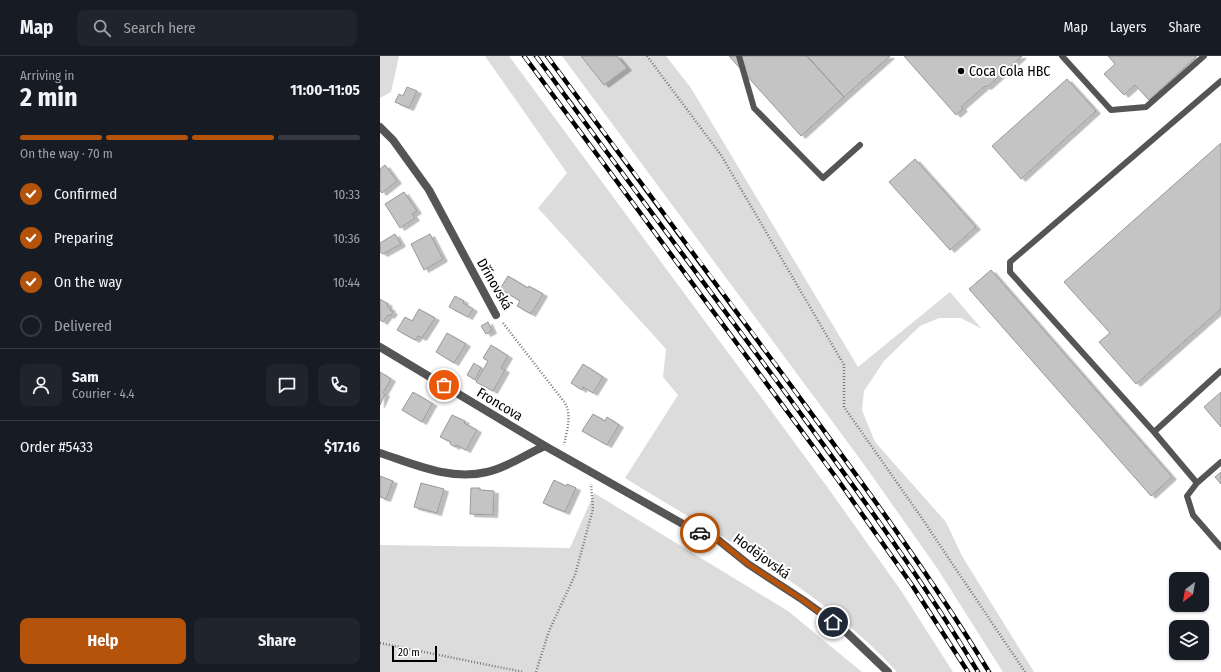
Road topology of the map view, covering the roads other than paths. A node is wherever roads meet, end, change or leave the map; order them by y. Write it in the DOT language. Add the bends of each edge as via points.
graph roads {
  1 [pos="739,56"];
  2 [pos="1062,56"];
  3 [pos="1204,56"];
  4 [pos="1221,81"];
  5 [pos="380,127"];
  6 [pos="860,145"];
  7 [pos="496,315"];
  8 [pos="380,348"];
  9 [pos="1221,371"];
  10 [pos="1154,432"];
  11 [pos="545,446"];
  12 [pos="380,452"];
  13 [pos="1221,462"];
  14 [pos="1198,483"];
  15 [pos="1221,547"];
  16 [pos="888,672"];
  1 -- 6 [label="lane" via="754,108 823,178"];
  2 -- 3 [label="lane" via="1111,110 1146,107"];
  4 -- 10 [label="lane" via="1010,262 1010,272"];
  5 -- 7 [label="street, Dřínovská" via="393,140 429,190"];
  8 -- 11 [label="street, Froncova"];
  9 -- 10 [label="lane"];
  10 -- 14 [label="lane"];
  11 -- 12 [label="street" via="506,466 487,472 462,475 439,472"];
  11 -- 16 [label="street, Hodějovská" via="690,528 717,539 748,564 843,630"];
  13 -- 14 [label="lane"];
  14 -- 15 [label="lane" via="1187,496 1193,515"];
}
